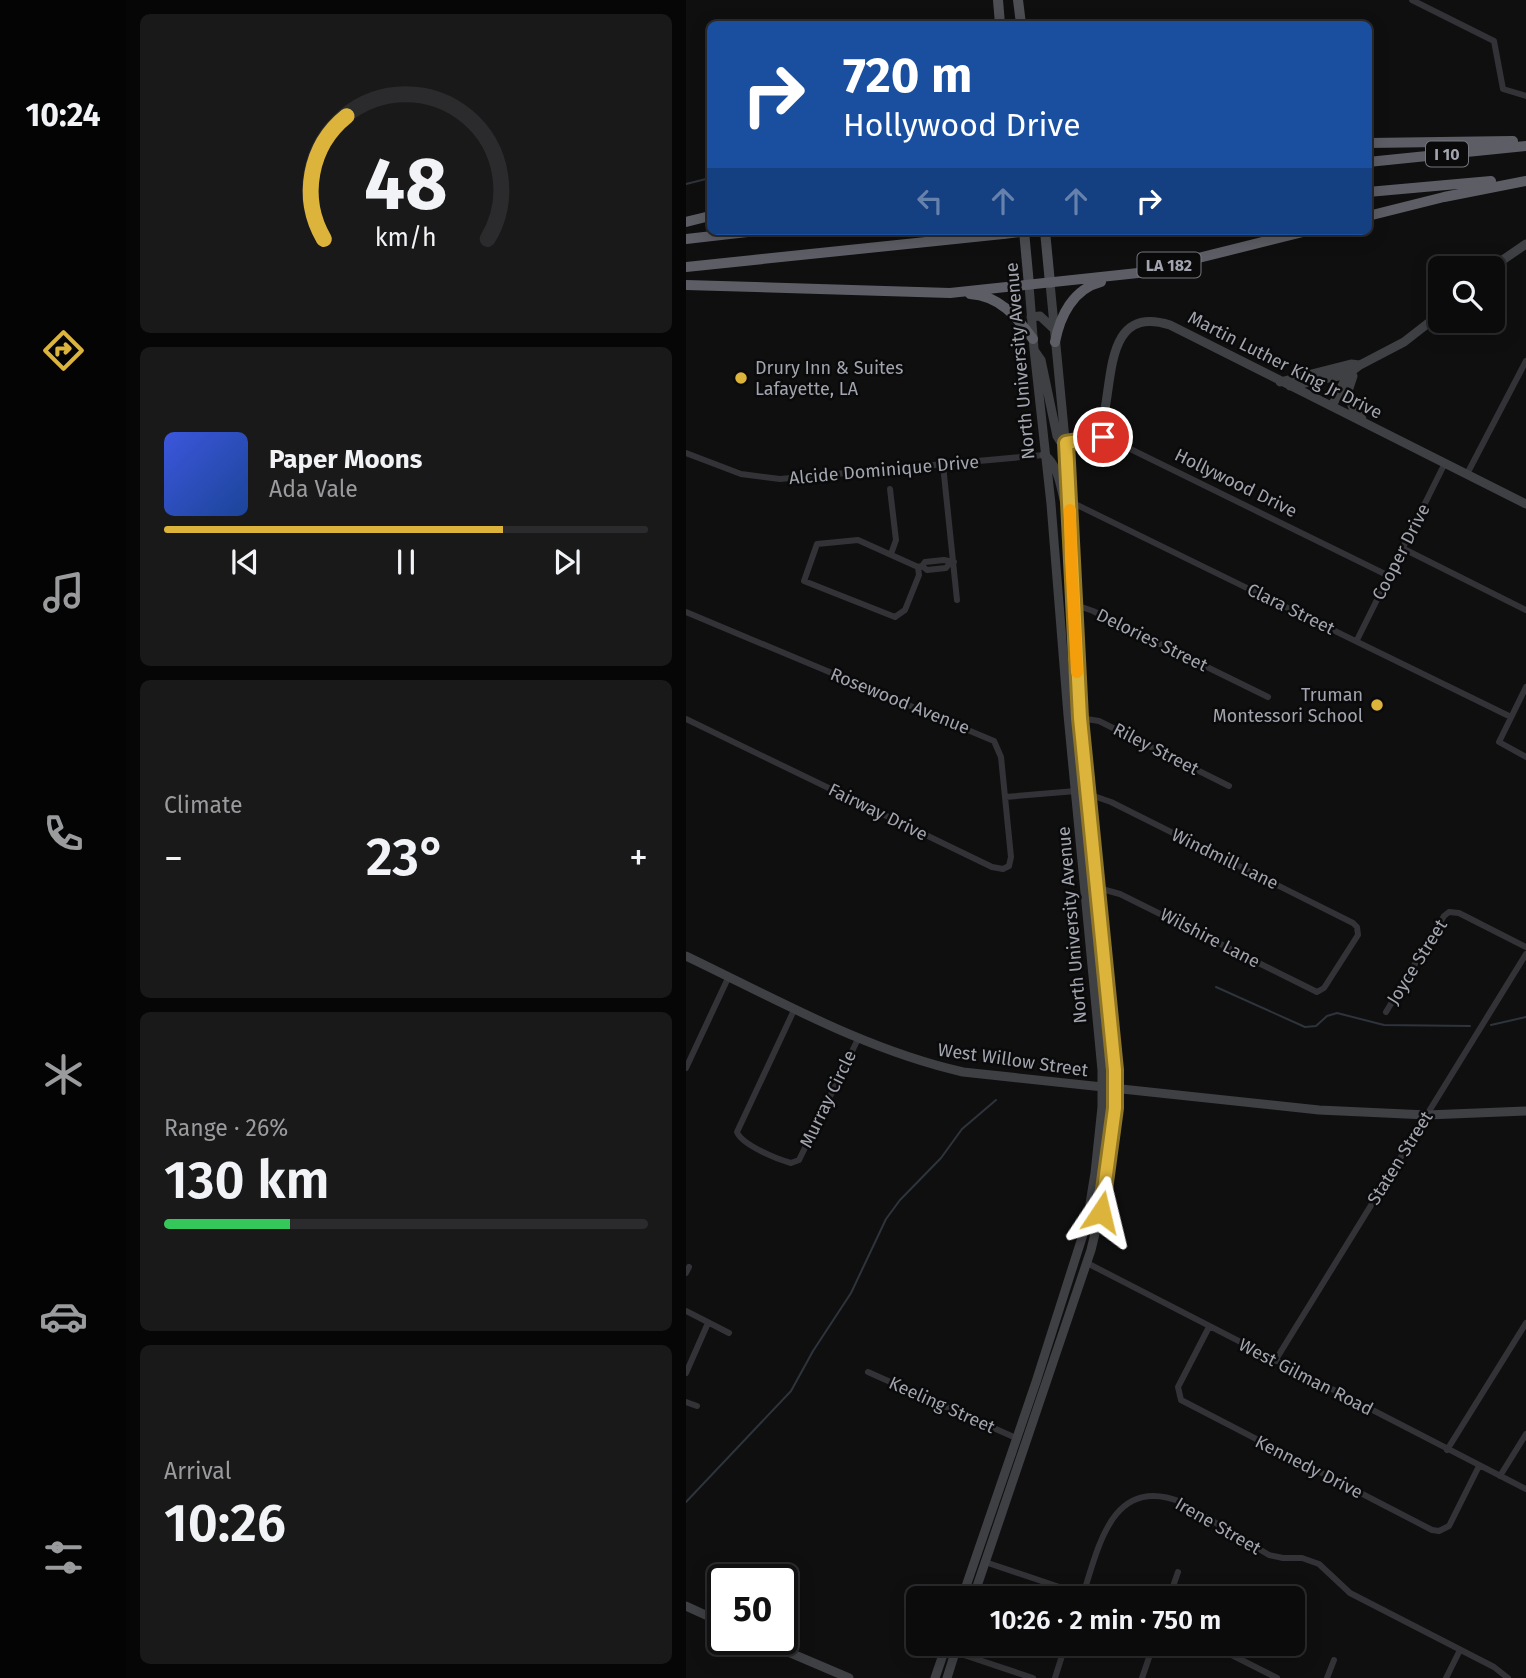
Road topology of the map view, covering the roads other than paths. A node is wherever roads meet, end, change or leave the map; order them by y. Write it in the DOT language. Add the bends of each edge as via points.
graph roads {
  1 [pos="998,0"];
  2 [pos="1018,0"];
  3 [pos="1412,0"];
  4 [pos="1000,21"];
  5 [pos="1021,21"];
  6 [pos="1526,96"];
  7 [pos="1372,143"];
  8 [pos="1526,144"];
  9 [pos="1372,162"];
  10 [pos="1526,179"];
  11 [pos="1372,192"];
  12 [pos="1372,215"];
  13 [pos="707,217"];
  14 [pos="686,222"];
  15 [pos="721,235"];
  16 [pos="993,235"];
  17 [pos="1026,235"];
  18 [pos="1045,235"];
  19 [pos="1291,235"];
  20 [pos="686,239"];
  21 [pos="1526,244"];
  22 [pos="1505,258"];
  23 [pos="686,267"];
  24 [pos="1138,274"];
  25 [pos="1050,283"];
  26 [pos="686,285"];
  27 [pos="1029,285"];
  28 [pos="950,293"];
  29 [pos="1031,317"];
  30 [pos="1428,323"];
  31 [pos="1054,329"];
  32 [pos="1055,342"];
  33 [pos="1033,344"];
  34 [pos="1526,362"];
  35 [pos="1360,365"];
  36 [pos="1348,374"];
  37 [pos="1280,382"];
  38 [pos="1290,386"];
  39 [pos="1332,406"];
  40 [pos="1367,423"];
  41 [pos="1098,436"];
  42 [pos="1066,443"];
  43 [pos="686,453"];
  44 [pos="1044,455"];
  45 [pos="1445,463"];
  46 [pos="943,465"];
  47 [pos="1467,474"];
  48 [pos="890,489"];
  49 [pos="1070,502"];
  50 [pos="1526,504"];
  51 [pos="1070,518"];
  52 [pos="1052,532"];
  53 [pos="1402,548"];
  54 [pos="891,554"];
  55 [pos="1071,558"];
  56 [pos="934,561"];
  57 [pos="952,562"];
  58 [pos="920,566"];
  59 [pos="935,569"];
  60 [pos="1389,576"];
  61 [pos="957,600"];
  62 [pos="1058,600"];
  63 [pos="1073,604"];
  64 [pos="1526,610"];
  65 [pos="686,612"];
  66 [pos="1357,640"];
  67 [pos="1526,687"];
  68 [pos="1268,697"];
  69 [pos="1511,717"];
  70 [pos="1080,718"];
  71 [pos="686,719"];
  72 [pos="1526,757"];
  73 [pos="1229,786"];
  74 [pos="1076,791"];
  75 [pos="1088,794"];
  76 [pos="1005,797"];
  77 [pos="1085,886"];
  78 [pos="1098,888"];
  79 [pos="1526,947"];
  80 [pos="1526,954"];
  81 [pos="686,956"];
  82 [pos="729,976"];
  83 [pos="1321,991"];
  84 [pos="795,1008"];
  85 [pos="1386,1012"];
  86 [pos="858,1039"];
  87 [pos="686,1068"];
  88 [pos="1103,1089"];
  89 [pos="1115,1090"];
  90 [pos="1526,1111"];
  91 [pos="1427,1115"];
  92 [pos="1087,1263"];
  93 [pos="686,1311"];
  94 [pos="708,1322"];
  95 [pos="1526,1323"];
  96 [pos="1209,1327"];
  97 [pos="729,1334"];
  98 [pos="1275,1362"];
  99 [pos="868,1371"];
  100 [pos="686,1373"];
  101 [pos="686,1402"];
  102 [pos="697,1406"];
  103 [pos="1526,1434"];
  104 [pos="1016,1438"];
  105 [pos="1447,1450"];
  106 [pos="1479,1466"];
  107 [pos="1500,1476"];
  108 [pos="1526,1489"];
  109 [pos="985,1562"];
  110 [pos="1178,1572"];
  111 [pos="966,1586"];
  112 [pos="976,1586"];
  113 [pos="1053,1586"];
  114 [pos="1085,1586"];
  115 [pos="1173,1586"];
  116 [pos="686,1606"];
  117 [pos="707,1616"];
  118 [pos="1460,1650"];
  119 [pos="795,1655"];
  120 [pos="943,1656"];
  121 [pos="954,1656"];
  122 [pos="977,1656"];
  123 [pos="1062,1656"];
  124 [pos="1150,1656"];
  125 [pos="1234,1656"];
  126 [pos="1334,1660"];
  127 [pos="849,1678"];
  128 [pos="935,1678"];
  129 [pos="947,1678"];
  130 [pos="1032,1678"];
  131 [pos="1055,1678"];
  132 [pos="1142,1678"];
  133 [pos="1277,1678"];
  134 [pos="1328,1678"];
  135 [pos="1446,1678"];
  136 [pos="1508,1678"];
  1 -- 4 [label="main road"];
  2 -- 5 [label="main road"];
  3 -- 6 [label="street" via="1494,41 1503,89"];
  7 -- 8 [label="highway"];
  8 -- 9 [label="highway, I 10"];
  10 -- 11 [label="highway, I 10"];
  10 -- 12 [label="highway"];
  13 -- 14 [label="highway"];
  15 -- 20 [label="highway"];
  16 -- 23 [label="highway, bridge"];
  17 -- 27 [label="main road, North University Avenue"];
  18 -- 25 [label="main road, North University Avenue"];
  19 -- 24 [label="highway, LA 182"];
  21 -- 22 [label="main road"];
  24 -- 25 [label="highway, LA 182"];
  24 -- 32 [label="highway" via="1090,285 1081,292 1059,321"];
  25 -- 27 [label="highway, LA 182"];
  25 -- 31 [label="main road, North University Avenue"];
  26 -- 28 [label="highway"];
  27 -- 28 [label="highway"];
  27 -- 29 [label="main road, North University Avenue"];
  28 -- 33 [label="highway" via="979,295 1002,304"];
  29 -- 31 [label="main road" via="1040,316"];
  29 -- 33 [label="main road, North University Avenue"];
  30 -- 35 [label="main road"];
  31 -- 32 [label="main road, North University Avenue"];
  32 -- 42 [label="main road, North University Avenue"];
  33 -- 42 [label="main road" via="1041,360 1057,436"];
  33 -- 44 [label="main road, North University Avenue"];
  34 -- 47 [label="street"];
  35 -- 36 [label="main road"];
  35 -- 37 [label="main road" via="1351,363"];
  35 -- 40 [label="main road" via="1347,394"];
  36 -- 38 [label="main road"];
  36 -- 39 [label="main road"];
  37 -- 38 [label="main road, Martin Luther King Jr Drive"];
  37 -- 41 [label="main road, Martin Luther King Jr Drive" via="1170,325 1141,321 1122,334 1116,347"];
  38 -- 39 [label="main road, Martin Luther King Jr Drive"];
  39 -- 40 [label="main road, Martin Luther King Jr Drive"];
  40 -- 45 [label="main road, Martin Luther King Jr Drive"];
  41 -- 42 [label="main road"];
  41 -- 60 [label="street, Hollywood Drive"];
  42 -- 49 [label="main road, North University Avenue"];
  43 -- 46 [label="street, Alcide Dominique Drive" via="741,474 780,479"];
  44 -- 46 [label="street, Alcide Dominique Drive"];
  44 -- 51 [label="main road" via="1052,461"];
  44 -- 52 [label="main road, North University Avenue"];
  45 -- 47 [label="main road, Martin Luther King Jr Drive"];
  45 -- 53 [label="street, Cooper Drive"];
  46 -- 57 [label="street"];
  47 -- 50 [label="main road, Martin Luther King Jr Drive"];
  48 -- 54 [label="street" via="896,540"];
  49 -- 51 [label="main road, North University Avenue"];
  49 -- 66 [label="street, Clara Street"];
  51 -- 55 [label="main road, North University Avenue"];
  52 -- 55 [label="main road" via="1063,555"];
  52 -- 62 [label="main road, North University Avenue"];
  53 -- 60 [label="street, Cooper Drive"];
  53 -- 64 [label="street"];
  54 -- 58 [label="street"];
  54 -- 58 [label="street" via="858,540 817,544 804,581 895,617 905,610"];
  55 -- 63 [label="main road, North University Avenue"];
  56 -- 57 [label="street"];
  56 -- 58 [label="street"];
  56 -- 59 [label="street"];
  57 -- 59 [label="street"];
  57 -- 61 [label="street"];
  58 -- 59 [label="street"];
  60 -- 66 [label="street, Cooper Drive"];
  62 -- 63 [label="main road"];
  62 -- 74 [label="main road, North University Avenue"];
  63 -- 68 [label="street, Delories Street"];
  63 -- 70 [label="main road, North University Avenue"];
  65 -- 76 [label="street, Rosewood Avenue" via="988,737 1000,750"];
  66 -- 69 [label="street, Clara Street"];
  67 -- 69 [label="street"];
  69 -- 72 [label="street" via="1499,743"];
  70 -- 73 [label="street, Riley Street" via="1099,721"];
  70 -- 75 [label="main road, North University Avenue"];
  71 -- 76 [label="street, Fairway Drive" via="999,868 1006,868 1011,860"];
  74 -- 76 [label="street"];
  74 -- 77 [label="main road, North University Avenue"];
  75 -- 78 [label="main road, North University Avenue"];
  75 -- 83 [label="street, Windmill Lane" via="1353,923 1358,929 1356,940"];
  77 -- 78 [label="main road"];
  77 -- 88 [label="main road, North University Avenue"];
  78 -- 83 [label="street, Wilshire Lane" via="1120,894"];
  78 -- 89 [label="main road, North University Avenue"];
  79 -- 85 [label="street, Joyce Street" via="1449,912"];
  80 -- 91 [label="street, Staten Street"];
  81 -- 82 [label="main road, West Willow Street"];
  82 -- 84 [label="main road, West Willow Street"];
  82 -- 87 [label="street"];
  84 -- 86 [label="main road, West Willow Street"];
  84 -- 86 [label="street, Murray Circle" via="737,1132 741,1140 775,1157 791,1163 799,1160"];
  86 -- 88 [label="main road, West Willow Street" via="962,1072"];
  88 -- 89 [label="main road, West Willow Street"];
  88 -- 104 [label="main road, North University Avenue" via="1087,1222"];
  89 -- 91 [label="main road, West Willow Street" via="1318,1110"];
  89 -- 92 [label="main road, North University Avenue" via="1101,1212"];
  90 -- 91 [label="main road, West Willow Street"];
  91 -- 98 [label="street, Staten Street"];
  92 -- 96 [label="street, West Gilman Road"];
  92 -- 109 [label="main road, North University Avenue"];
  93 -- 94 [label="street"];
  94 -- 97 [label="street"];
  94 -- 100 [label="street"];
  95 -- 105 [label="street"];
  96 -- 98 [label="street, West Gilman Road"];
  96 -- 106 [label="street, Kennedy Drive" via="1178,1387 1185,1404 1434,1531 1449,1527"];
  98 -- 105 [label="street, West Gilman Road"];
  99 -- 104 [label="street, Keeling Street"];
  101 -- 102 [label="street"];
  103 -- 107 [label="street"];
  104 -- 111 [label="main road, North University Avenue"];
  105 -- 106 [label="street, West Gilman Road"];
  106 -- 107 [label="street, West Gilman Road"];
  107 -- 108 [label="street, West Gilman Road"];
  109 -- 112 [label="main road, North University Avenue"];
  109 -- 113 [label="street"];
  110 -- 115 [label="street"];
  114 -- 118 [label="street, Irene Street" via="1102,1537 1116,1513 1138,1499 1165,1496 1269,1555 1319,1564 1350,1593"];
  116 -- 117 [label="main road"];
  118 -- 135 [label="street"];
  118 -- 136 [label="street, Irene Street"];
  119 -- 127 [label="main road"];
  120 -- 128 [label="main road"];
  121 -- 129 [label="main road"];
  122 -- 130 [label="street"];
  123 -- 131 [label="street"];
  124 -- 132 [label="street"];
  125 -- 133 [label="street"];
  126 -- 134 [label="street"];
}
